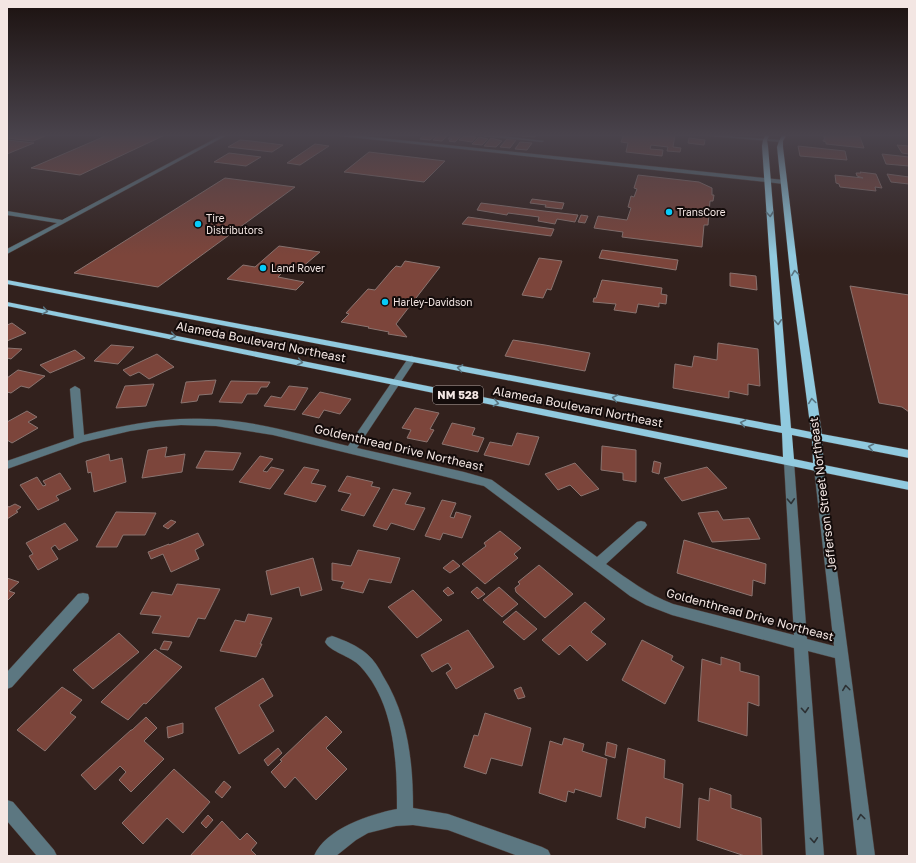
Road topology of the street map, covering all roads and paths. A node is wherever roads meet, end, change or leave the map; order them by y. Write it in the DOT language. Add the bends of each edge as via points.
graph roads {
  1 [pos="152,174"];
  2 [pos="706,174"];
  3 [pos="767,174"];
  4 [pos="783,174"];
  5 [pos="767,181"];
  6 [pos="784,182"];
  7 [pos="7,213"];
  8 [pos="63,222"];
  9 [pos="7,252"];
  10 [pos="7,282"];
  11 [pos="7,304"];
  12 [pos="412,359"];
  13 [pos="395,381"];
  14 [pos="76,389"];
  15 [pos="786,431"];
  16 [pos="817,437"];
  17 [pos="79,440"];
  18 [pos="350,450"];
  19 [pos="909,454"];
  20 [pos="789,462"];
  21 [pos="7,465"];
  22 [pos="819,468"];
  23 [pos="909,486"];
  24 [pos="641,525"];
  25 [pos="597,564"];
  26 [pos="83,598"];
  27 [pos="332,642"];
  28 [pos="800,643"];
  29 [pos="842,654"];
  30 [pos="7,682"];
  31 [pos="7,808"];
  32 [pos="405,816"];
  33 [pos="48,856"];
  34 [pos="323,856"];
  35 [pos="542,856"];
  36 [pos="815,856"];
  37 [pos="866,856"];
  1 -- 8 [label="street"];
  2 -- 5 [label="street"];
  3 -- 5 [label="main road"];
  4 -- 6 [label="main road, Jefferson Street Northeast"];
  5 -- 6 [label="street"];
  5 -- 15 [label="main road, one-way"];
  16 -- 6 [label="main road, Jefferson Street Northeast, one-way"];
  7 -- 8 [label="street"];
  8 -- 9 [label="street"];
  10 -- 12 [label="main road, Alameda Boulevard Northeast / NM 528"];
  11 -- 13 [label="main road, Alameda Boulevard Northeast / NM 528, one-way"];
  12 -- 13 [label="street"];
  15 -- 12 [label="main road, Alameda Boulevard Northeast / NM 528, one-way"];
  13 -- 18 [label="street"];
  13 -- 20 [label="main road, Alameda Boulevard Northeast / NM 528, one-way"];
  14 -- 17 [label="street"];
  15 -- 16 [label="main road, Alameda Boulevard Northeast / NM 528"];
  15 -- 20 [label="main road"];
  19 -- 16 [label="main road, Alameda Boulevard Northeast / NM 528, one-way"];
  16 -- 22 [label="main road, Jefferson Street Northeast"];
  17 -- 18 [label="street, Goldenthread Drive Northeast" via="146,426 207,422 244,426"];
  17 -- 21 [label="street, Goldenthread Drive Northeast"];
  18 -- 25 [label="street, Goldenthread Drive Northeast" via="488,482"];
  20 -- 22 [label="main road, Alameda Boulevard Northeast / NM 528"];
  20 -- 28 [label="street, one-way"];
  22 -- 23 [label="main road, Alameda Boulevard Northeast / NM 528"];
  22 -- 29 [label="street, Jefferson Street Northeast"];
  24 -- 25 [label="street"];
  25 -- 28 [label="street, Goldenthread Drive Northeast" via="635,592 660,605"];
  26 -- 30 [label="street"];
  27 -- 32 [label="street" via="363,659 385,693 401,739 405,771"];
  28 -- 29 [label="street, Goldenthread Drive Northeast"];
  28 -- 36 [label="street, one-way"];
  37 -- 29 [label="street, Jefferson Street Northeast, one-way"];
  31 -- 33 [label="street"];
  32 -- 34 [label="street" via="370,823 354,830"];
  32 -- 35 [label="street" via="435,818"];
}
